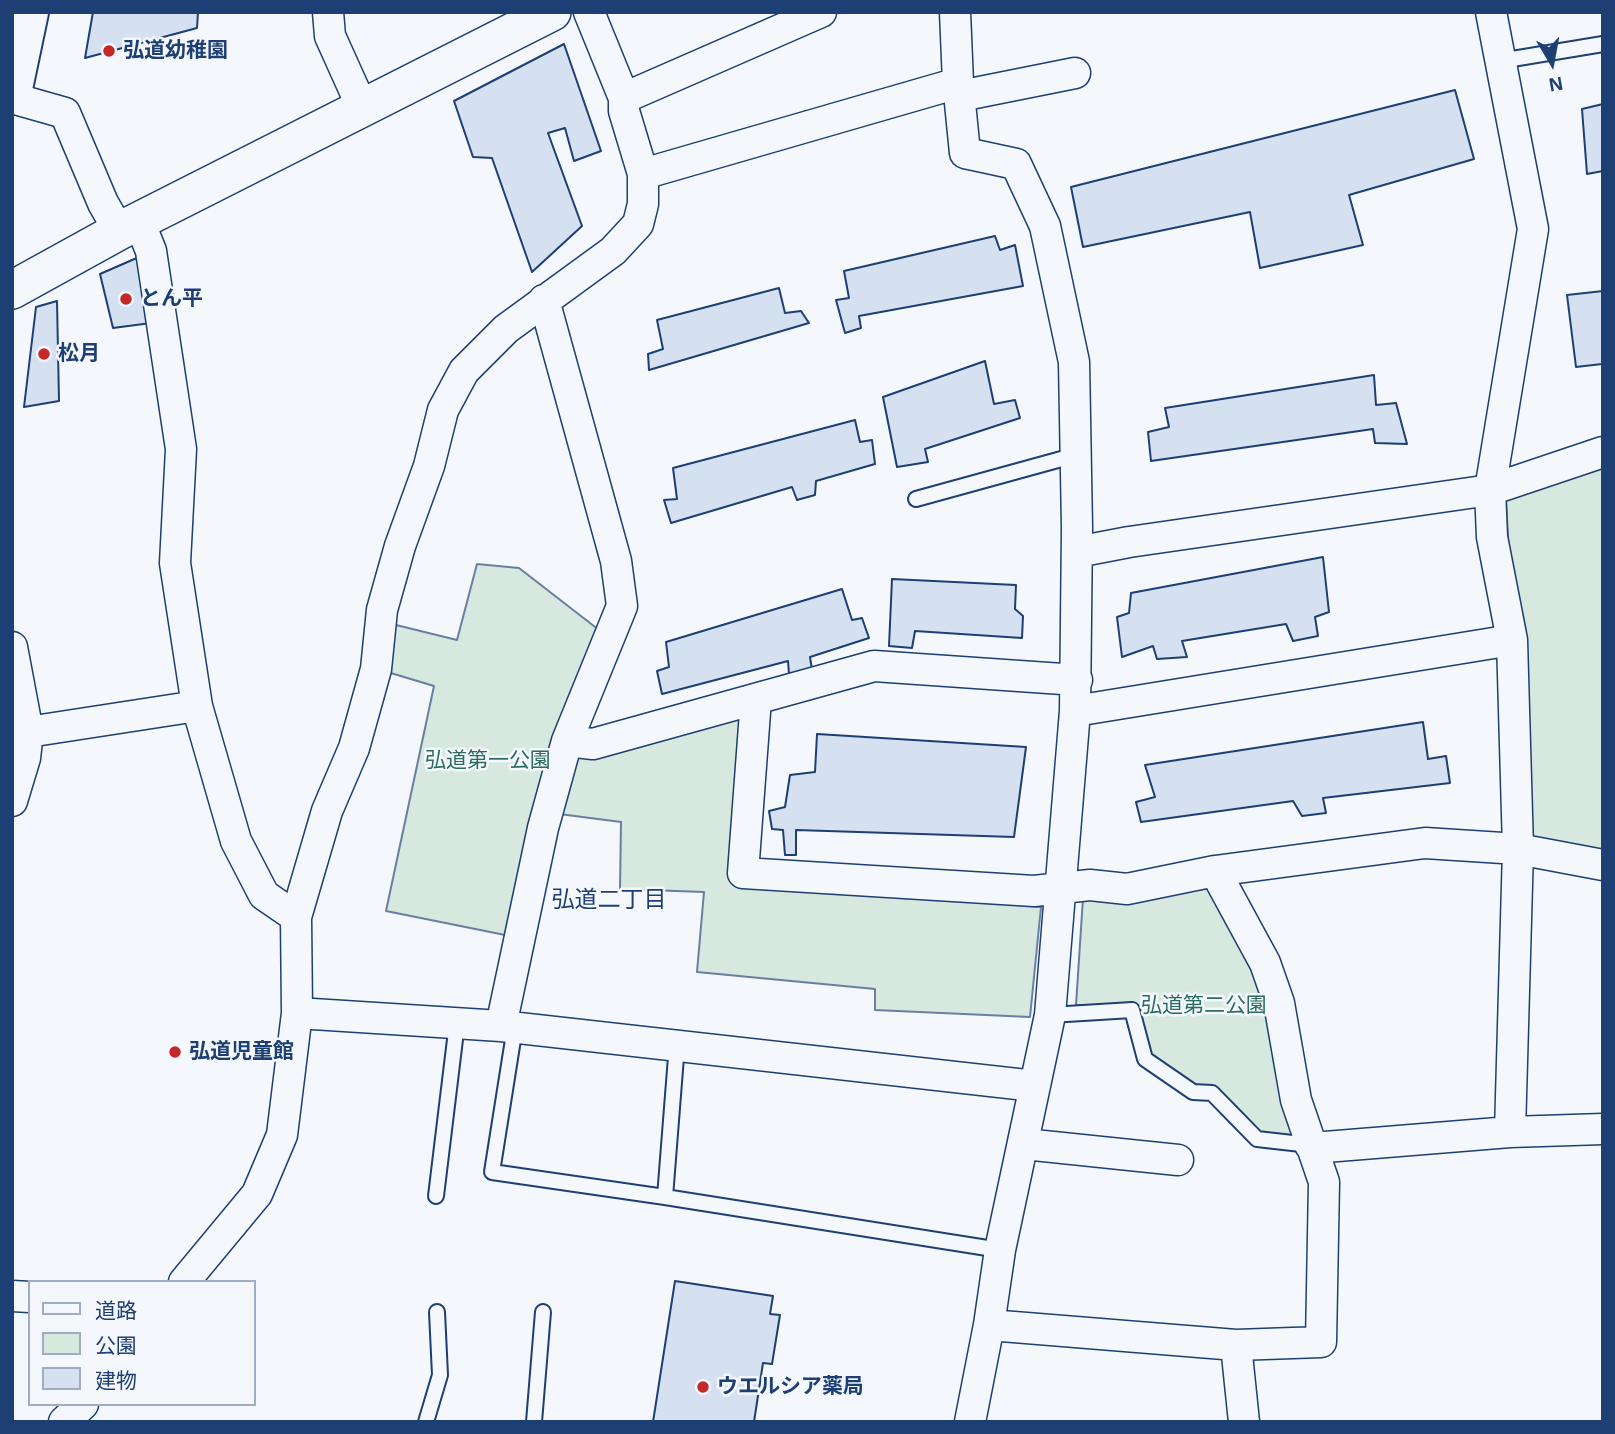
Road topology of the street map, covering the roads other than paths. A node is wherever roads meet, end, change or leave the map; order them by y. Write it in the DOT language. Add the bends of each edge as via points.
graph roads {
  1 [pos="29,12"];
  2 [pos="328,12"];
  3 [pos="552,12"];
  4 [pos="589,12"];
  5 [pos="821,12"];
  6 [pos="955,12"];
  7 [pos="1491,12"];
  8 [pos="1603,44"];
  9 [pos="1500,61"];
  10 [pos="1075,73"];
  11 [pos="959,89"];
  12 [pos="12,96"];
  13 [pos="624,98"];
  14 [pos="362,107"];
  15 [pos="643,174"];
  16 [pos="129,226"];
  17 [pos="12,290"];
  18 [pos="544,300"];
  19 [pos="1603,452"];
  20 [pos="1076,455"];
  21 [pos="1490,490"];
  22 [pos="916,499"];
  23 [pos="1077,552"];
  24 [pos="1512,640"];
  25 [pos="12,647"];
  26 [pos="1077,680"];
  27 [pos="756,699"];
  28 [pos="197,706"];
  29 [pos="1075,710"];
  30 [pos="28,732"];
  31 [pos="567,741"];
  32 [pos="12,801"];
  33 [pos="1518,849"];
  34 [pos="1603,864"];
  35 [pos="1215,871"];
  36 [pos="1060,888"];
  37 [pos="296,917"];
  38 [pos="297,1013"];
  39 [pos="1050,1015"];
  40 [pos="457,1023"];
  41 [pos="508,1027"];
  42 [pos="677,1044"];
  43 [pos="1035,1086"];
  44 [pos="1603,1129"];
  45 [pos="1510,1132"];
  46 [pos="1024,1144"];
  47 [pos="1310,1145"];
  48 [pos="1178,1160"];
  49 [pos="436,1196"];
  50 [pos="665,1197"];
  51 [pos="1000,1250"];
  52 [pos="186,1280"];
  53 [pos="437,1312"];
  54 [pos="543,1312"];
  55 [pos="989,1325"];
  56 [pos="1236,1345"];
  57 [pos="81,1406"];
  58 [pos="64,1422"];
  59 [pos="426,1422"];
  60 [pos="534,1422"];
  61 [pos="970,1422"];
  62 [pos="1244,1422"];
  1 -- 12 [label="main road"];
  2 -- 14 [label="street" via="330,36"];
  3 -- 14 [label="street"];
  4 -- 13 [label="street"];
  5 -- 13 [label="street"];
  6 -- 11 [label="street"];
  7 -- 9 [label="street"];
  8 -- 9 [label="lane"];
  9 -- 21 [label="street" via="1533,229"];
  10 -- 11 [label="street"];
  11 -- 15 [label="street"];
  11 -- 20 [label="street" via="965,153 1016,164 1045,226 1074,362"];
  12 -- 16 [label="street" via="65,113 103,203"];
  13 -- 15 [label="street"];
  14 -- 16 [label="street"];
  15 -- 18 [label="street" via="638,224 613,251"];
  16 -- 17 [label="street"];
  16 -- 28 [label="street" via="151,251 181,449 175,563"];
  18 -- 31 [label="street" via="617,561 622,606"];
  18 -- 37 [label="street" via="464,370 443,410 382,610 376,669 354,748 327,811"];
  19 -- 21 [label="street"];
  20 -- 22 [label="lane"];
  20 -- 23 [label="street"];
  21 -- 23 [label="street"];
  21 -- 24 [label="street" via="1492,537"];
  23 -- 26 [label="street"];
  24 -- 29 [label="street"];
  24 -- 33 [label="street"];
  25 -- 30 [label="street"];
  26 -- 27 [label="street" via="874,666"];
  26 -- 29 [label="street"];
  27 -- 31 [label="street" via="593,744"];
  27 -- 36 [label="street" via="743,873 1034,891"];
  28 -- 30 [label="street"];
  28 -- 37 [label="street" via="236,841 264,895"];
  29 -- 36 [label="street"];
  30 -- 32 [label="street"];
  31 -- 41 [label="street" via="543,828"];
  33 -- 34 [label="street"];
  33 -- 35 [label="street" via="1425,843"];
  33 -- 45 [label="street"];
  35 -- 36 [label="street" via="1127,889"];
  35 -- 47 [label="street" via="1265,963 1279,1003 1296,1100"];
  36 -- 39 [label="street"];
  37 -- 38 [label="street"];
  38 -- 40 [label="street"];
  38 -- 52 [label="street" via="282,1135 257,1194"];
  39 -- 43 [label="street"];
  39 -- 47 [label="lane" via="1132,1010 1145,1059 1193,1092 1212,1093 1257,1139"];
  40 -- 41 [label="street"];
  40 -- 49 [label="lane"];
  41 -- 42 [label="street"];
  41 -- 50 [label="lane" via="492,1172"];
  42 -- 43 [label="street"];
  42 -- 50 [label="lane"];
  43 -- 46 [label="street"];
  44 -- 45 [label="street"];
  45 -- 47 [label="street"];
  46 -- 48 [label="street"];
  46 -- 51 [label="street"];
  47 -- 56 [label="street" via="1324,1182 1321,1342"];
  50 -- 51 [label="lane"];
  51 -- 55 [label="street"];
  53 -- 59 [label="lane" via="440,1375"];
  54 -- 60 [label="lane"];
  55 -- 56 [label="street"];
  55 -- 61 [label="street"];
  56 -- 62 [label="street"];
  57 -- 58 [label="street"];
}
